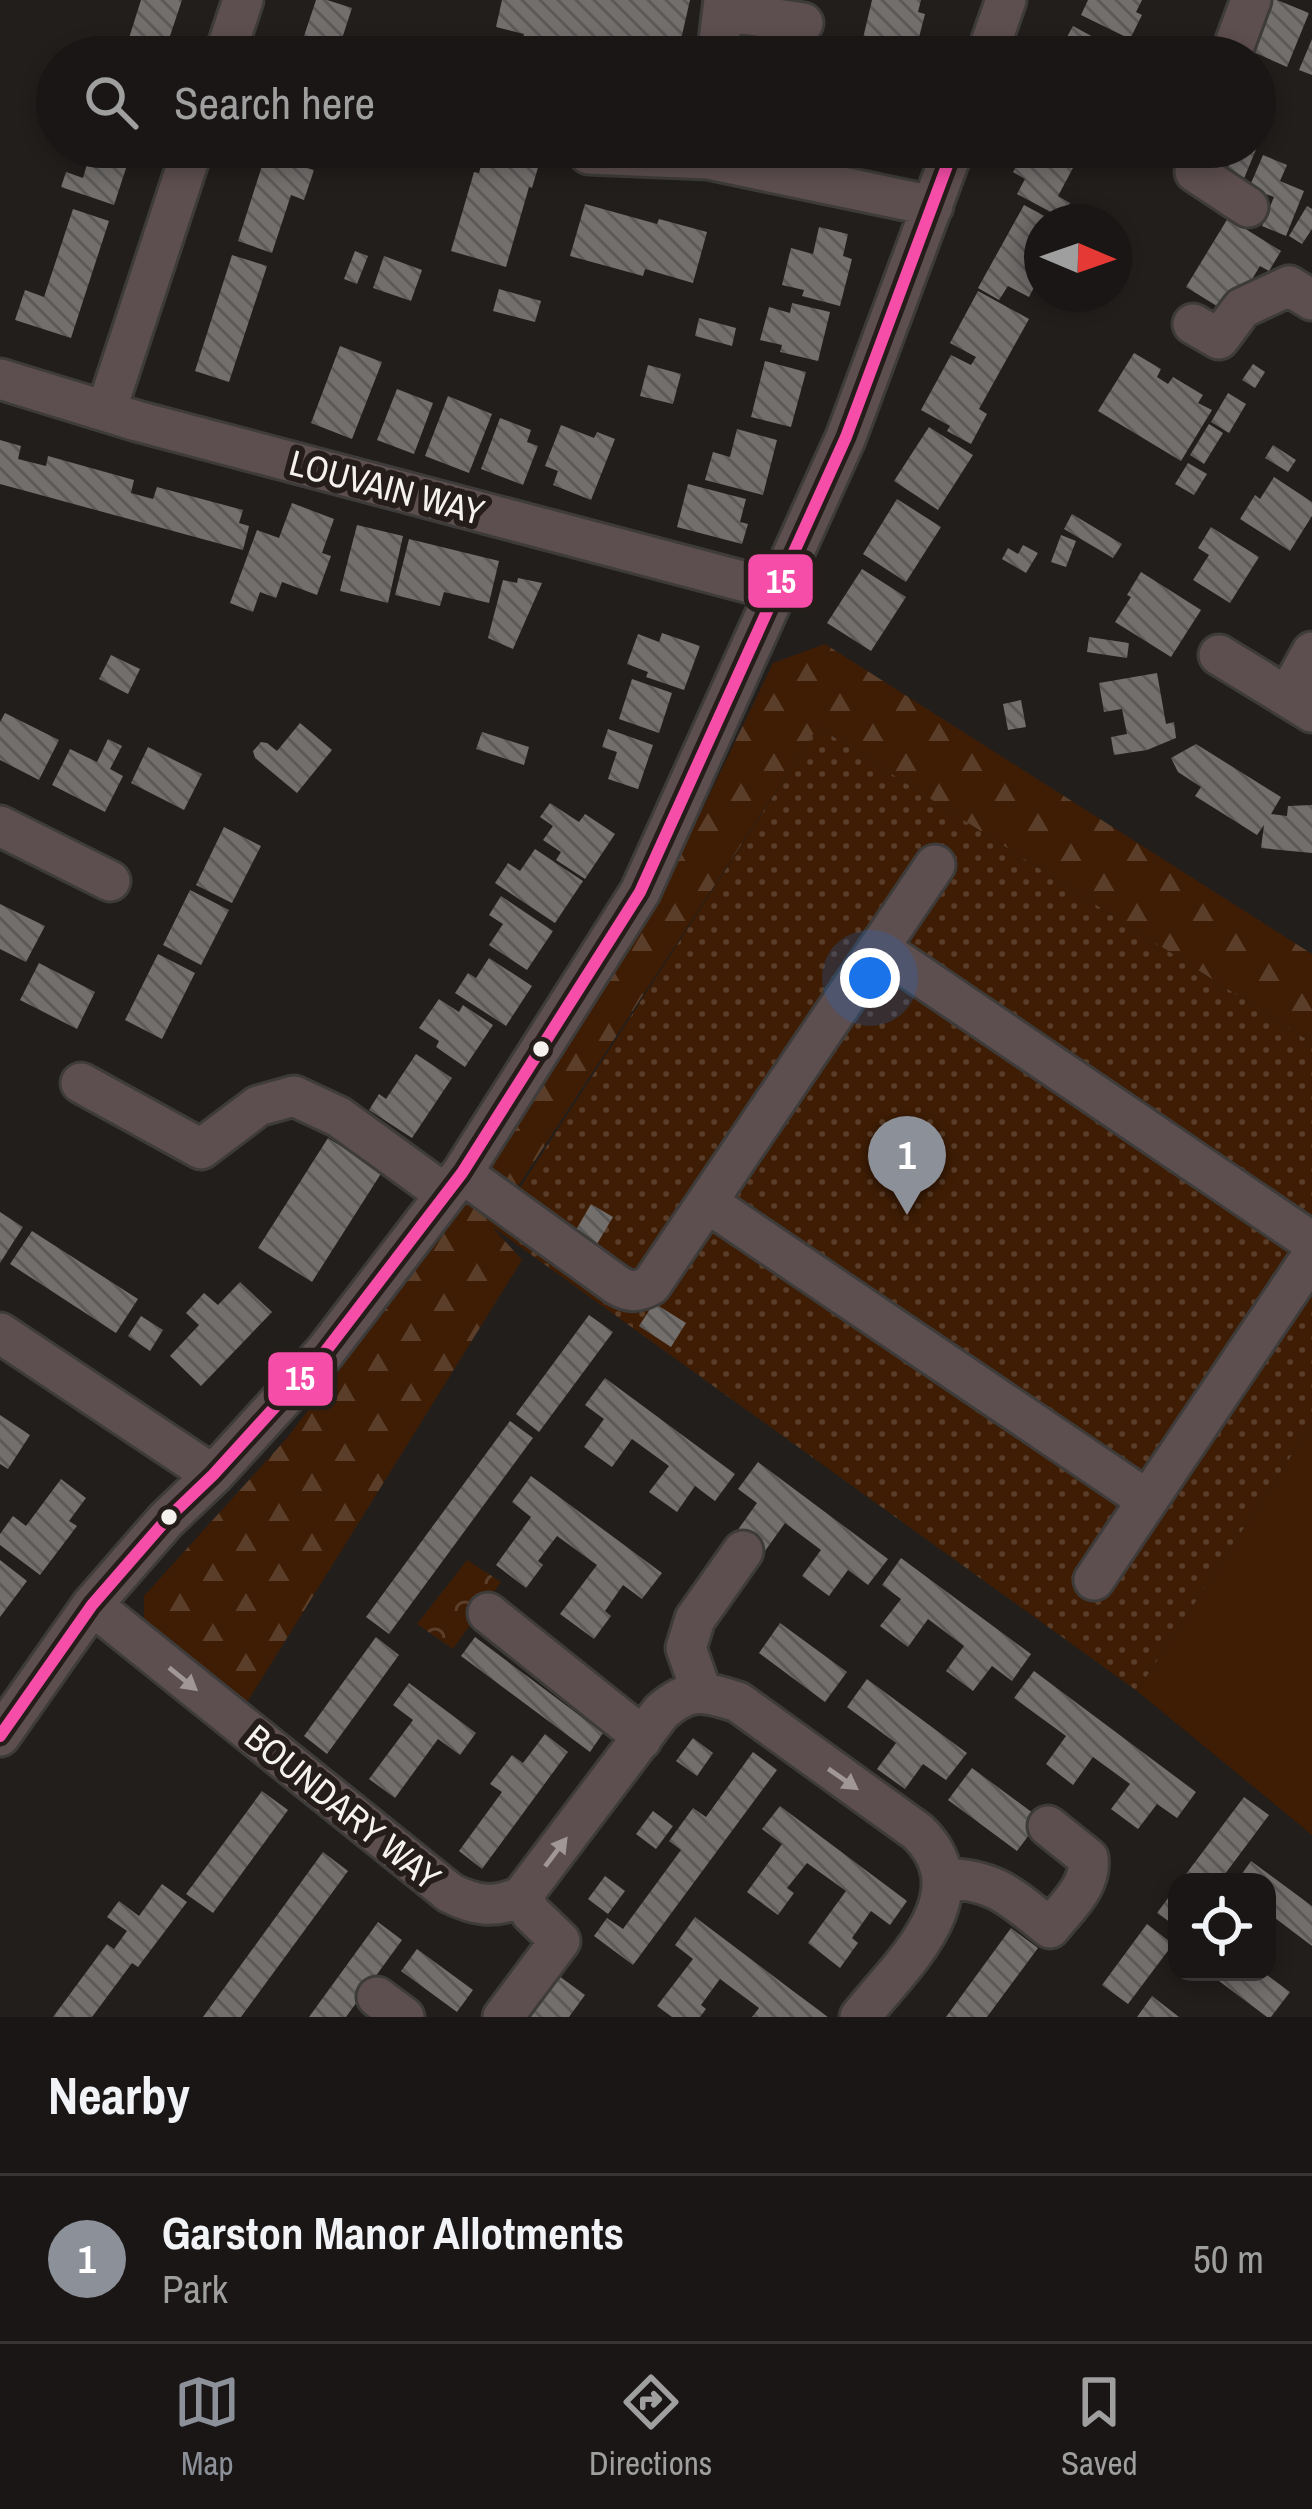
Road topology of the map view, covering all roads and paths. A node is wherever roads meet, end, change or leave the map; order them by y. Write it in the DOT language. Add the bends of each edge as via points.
graph roads {
  1 [pos="243,0"];
  2 [pos="1006,0"];
  3 [pos="1251,0"];
  4 [pos="723,6"];
  5 [pos="803,22"];
  6 [pos="231,36"];
  7 [pos="719,36"];
  8 [pos="993,36"];
  9 [pos="1238,36"];
  10 [pos="187,168"];
  11 [pos="772,168"];
  12 [pos="947,168"];
  13 [pos="1196,168"];
  14 [pos="933,206"];
  15 [pos="1249,207"];
  16 [pos="1312,300"];
  17 [pos="1193,324"];
  18 [pos="0,379"];
  19 [pos="106,411"];
  20 [pos="776,590"];
  21 [pos="1312,652"];
  22 [pos="1219,655"];
  23 [pos="1299,705"];
  24 [pos="0,826"];
  25 [pos="935,866"];
  26 [pos="110,880"];
  27 [pos="879,948"];
  28 [pos="81,1083"];
  29 [pos="453,1184"];
  30 [pos="707,1202"];
  31 [pos="1312,1241"];
  32 [pos="1312,1256"];
  33 [pos="0,1333"];
  34 [pos="213,1474"];
  35 [pos="1147,1501"];
  36 [pos="743,1551"];
  37 [pos="1094,1580"];
  38 [pos="92,1605"];
  39 [pos="488,1613"];
  40 [pos="702,1693"];
  41 [pos="0,1736"];
  42 [pos="641,1740"];
  43 [pos="1048,1826"];
  44 [pos="943,1878"];
  45 [pos="522,1896"];
  46 [pos="503,2017"];
  47 [pos="860,2017"];
  1 -- 6 [label="street"];
  2 -- 8 [label="street"];
  3 -- 9 [label="street"];
  4 -- 5 [label="street"];
  4 -- 7 [label="street"];
  10 -- 19 [label="street"];
  11 -- 14 [label="street"];
  12 -- 14 [label="street"];
  13 -- 15 [label="street"];
  14 -- 20 [label="street" via="846,437"];
  16 -- 17 [label="street" via="1289,286 1242,308 1219,339"];
  18 -- 19 [label="street, LOUVAIN WAY"];
  19 -- 20 [label="street, LOUVAIN WAY"];
  20 -- 29 [label="street" via="640,892"];
  21 -- 23 [label="street"];
  22 -- 23 [label="street"];
  24 -- 26 [label="street"];
  25 -- 27 [label="street"];
  27 -- 30 [label="street"];
  27 -- 31 [label="street"];
  28 -- 29 [label="street" via="201,1149 258,1106 294,1096"];
  29 -- 30 [label="street" via="639,1292"];
  29 -- 34 [label="street" via="325,1352"];
  30 -- 35 [label="street"];
  32 -- 35 [label="street"];
  33 -- 34 [label="street"];
  34 -- 38 [label="street"];
  35 -- 37 [label="street"];
  36 -- 40 [label="street" via="694,1619 686,1648"];
  38 -- 41 [label="street"];
  38 -- 45 [label="street, BOUNDARY WAY, one-way" via="449,1893 480,1906"];
  39 -- 42 [label="street"];
  40 -- 42 [label="street" via="677,1698"];
  40 -- 44 [label="street, one-way" via="738,1702 918,1832"];
  45 -- 42 [label="street, one-way"];
  43 -- 44 [label="street" via="1088,1858 1090,1870 1050,1928 1001,1890"];
  44 -- 47 [label="street" via="924,1936"];
  45 -- 46 [label="street" via="560,1941"];
}
